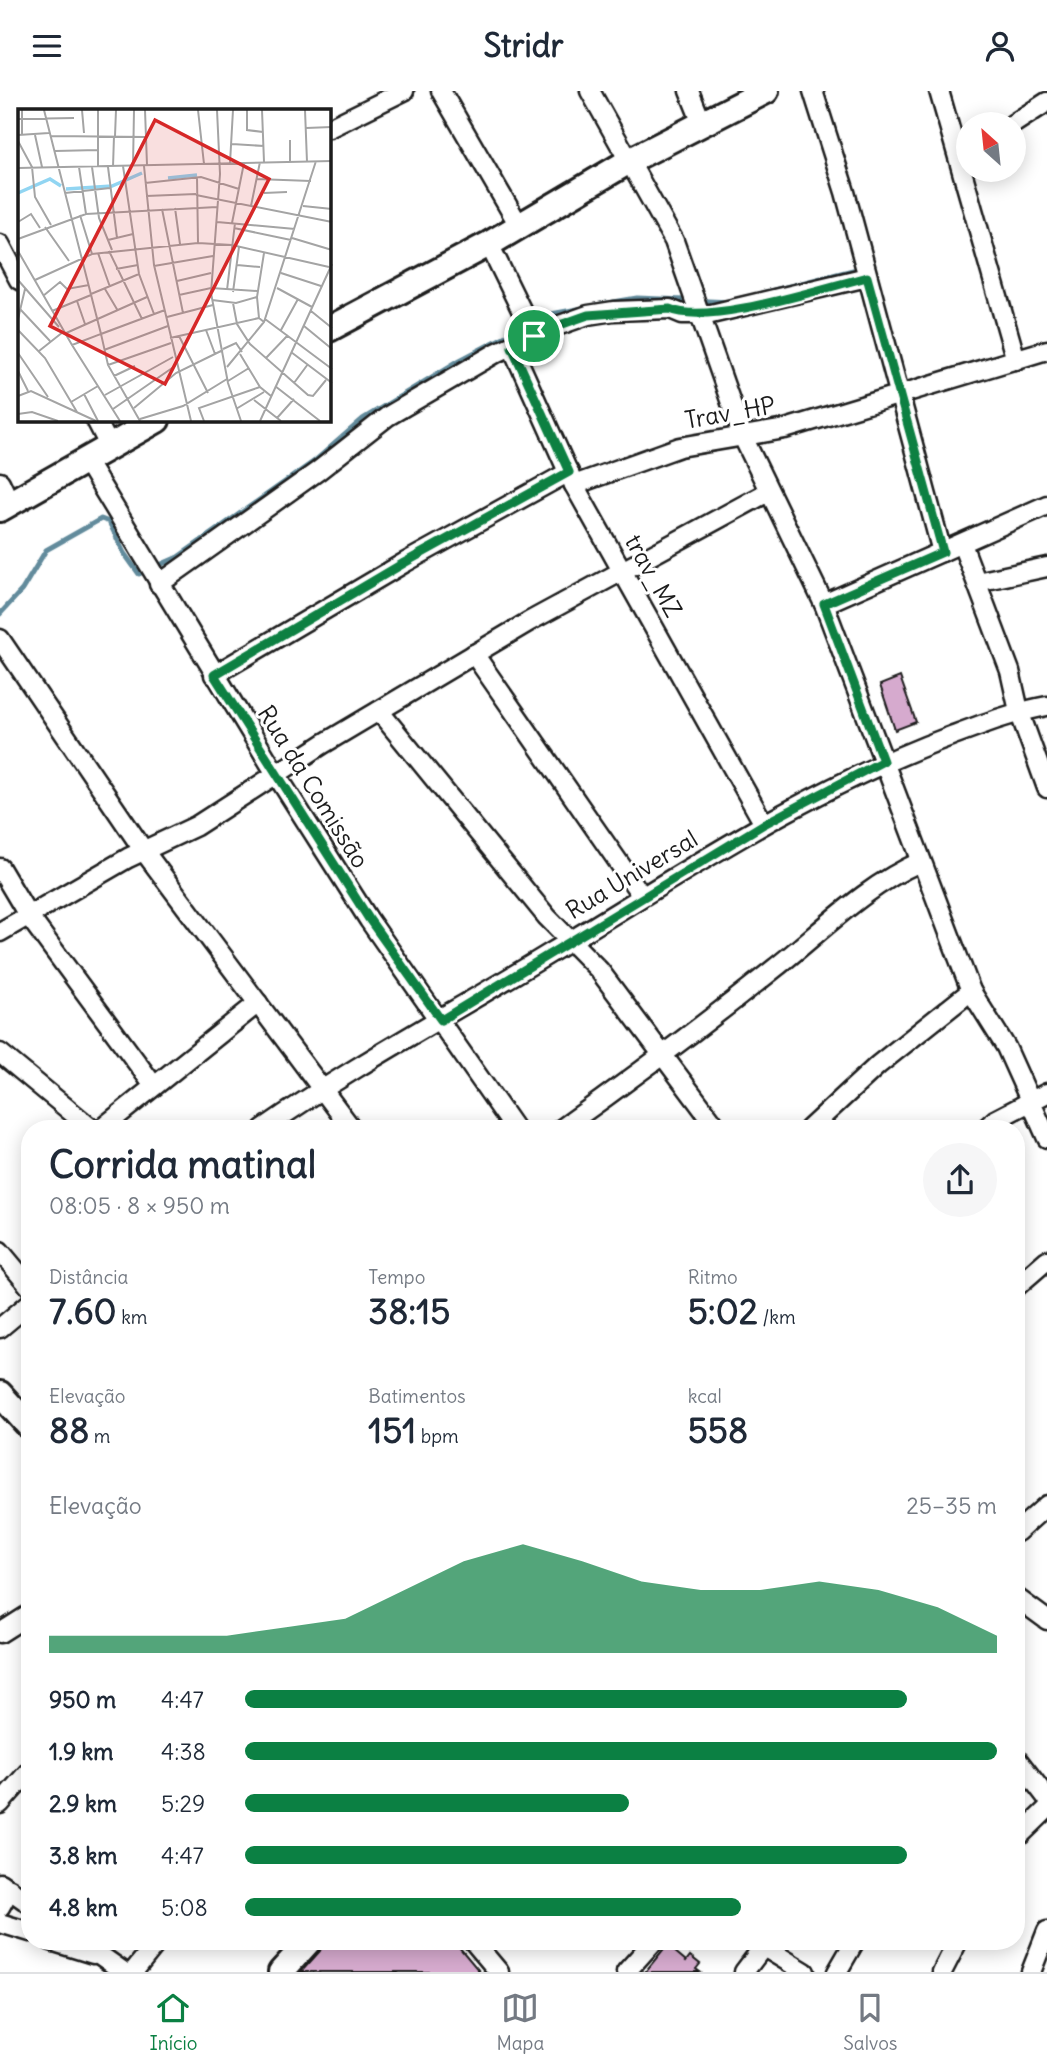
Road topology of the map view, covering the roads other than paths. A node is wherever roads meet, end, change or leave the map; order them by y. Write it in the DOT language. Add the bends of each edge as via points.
graph roads {
  1 [pos="404,91"];
  2 [pos="441,91"];
  3 [pos="590,91"];
  4 [pos="689,91"];
  5 [pos="766,91"];
  6 [pos="813,91"];
  7 [pos="939,91"];
  8 [pos="1047,102"];
  9 [pos="1026,116"];
  10 [pos="703,126"];
  11 [pos="331,127"];
  12 [pos="956,130"];
  13 [pos="631,160"];
  14 [pos="969,182"];
  15 [pos="520,227"];
  16 [pos="489,244"];
  17 [pos="0,245"];
  18 [pos="867,277"];
  19 [pos="18,278"];
  20 [pos="701,314"];
  21 [pos="331,328"];
  22 [pos="534,336"];
  23 [pos="512,347"];
  24 [pos="1047,350"];
  25 [pos="1016,360"];
  26 [pos="897,394"];
  27 [pos="97,422"];
  28 [pos="153,422"];
  29 [pos="743,437"];
  30 [pos="109,445"];
  31 [pos="86,461"];
  32 [pos="571,479"];
  33 [pos="768,492"];
  34 [pos="3,498"];
  35 [pos="1047,505"];
  36 [pos="962,544"];
  37 [pos="943,552"];
  38 [pos="1047,567"];
  39 [pos="622,570"];
  40 [pos="977,582"];
  41 [pos="159,585"];
  42 [pos="824,604"];
  43 [pos="0,639"];
  44 [pos="474,655"];
  45 [pos="214,675"];
  46 [pos="1047,706"];
  47 [pos="379,711"];
  48 [pos="1019,711"];
  49 [pos="883,761"];
  50 [pos="276,774"];
  51 [pos="1047,787"];
  52 [pos="764,824"];
  53 [pos="144,851"];
  54 [pos="920,862"];
  55 [pos="0,868"];
  56 [pos="642,897"];
  57 [pos="28,915"];
  58 [pos="0,932"];
  59 [pos="572,940"];
  60 [pos="971,991"];
  61 [pos="258,1003"];
  62 [pos="441,1020"];
  63 [pos="0,1053"];
  64 [pos="662,1056"];
  65 [pos="154,1086"];
  66 [pos="322,1087"];
  67 [pos="1047,1093"];
  68 [pos="1030,1100"];
  69 [pos="81,1120"];
  70 [pos="112,1120"];
  71 [pos="276,1120"];
  72 [pos="346,1120"];
  73 [pos="508,1120"];
  74 [pos="573,1120"];
  75 [pos="711,1120"];
  76 [pos="819,1120"];
  77 [pos="999,1120"];
  78 [pos="1047,1139"];
  79 [pos="0,1251"];
  80 [pos="1047,1260"];
  81 [pos="21,1276"];
  82 [pos="1025,1279"];
  83 [pos="21,1310"];
  84 [pos="0,1328"];
  85 [pos="0,1394"];
  86 [pos="21,1417"];
  87 [pos="1047,1505"];
  88 [pos="1025,1525"];
  89 [pos="1025,1604"];
  90 [pos="21,1620"];
  91 [pos="1047,1620"];
  92 [pos="0,1633"];
  93 [pos="1025,1769"];
  94 [pos="21,1780"];
  95 [pos="1047,1798"];
  96 [pos="0,1804"];
  97 [pos="1047,1809"];
  98 [pos="1025,1830"];
  99 [pos="5,1886"];
  100 [pos="21,1898"];
  101 [pos="0,1907"];
  102 [pos="0,1923"];
  103 [pos="21,1930"];
  104 [pos="1047,1931"];
  105 [pos="74,1950"];
  106 [pos="93,1950"];
  107 [pos="147,1950"];
  108 [pos="301,1950"];
  109 [pos="485,1950"];
  110 [pos="646,1950"];
  111 [pos="756,1950"];
  112 [pos="769,1950"];
  113 [pos="850,1950"];
  114 [pos="953,1950"];
  115 [pos="100,1955"];
  116 [pos="122,1971"];
  117 [pos="281,1972"];
  118 [pos="499,1972"];
  119 [pos="626,1972"];
  120 [pos="744,1972"];
  121 [pos="804,1972"];
  122 [pos="837,1972"];
  123 [pos="942,1972"];
  124 [pos="1031,1972"];
  1 -- 11 [label="street"];
  2 -- 15 [label="street"];
  3 -- 13 [label="street"];
  4 -- 10 [label="street"];
  5 -- 10 [label="street"];
  6 -- 18 [label="street"];
  7 -- 12 [label="street"];
  8 -- 9 [label="street"];
  10 -- 13 [label="street"];
  13 -- 15 [label="street"];
  13 -- 20 [label="street" via="674,241"];
  14 -- 25 [label="street" via="987,268"];
  15 -- 16 [label="street"];
  16 -- 21 [label="street"];
  16 -- 22 [label="street"];
  17 -- 19 [label="street"];
  18 -- 20 [label="street"];
  18 -- 26 [label="street"];
  20 -- 22 [label="street" via="670,309 614,311 570,320"];
  20 -- 29 [label="street"];
  22 -- 23 [label="street"];
  23 -- 32 [label="street, trav_MZ"];
  23 -- 41 [label="street" via="388,416"];
  24 -- 25 [label="street, Trav_HP"];
  25 -- 26 [label="street, Trav_HP"];
  26 -- 29 [label="street, Trav_HP" via="785,429"];
  26 -- 37 [label="street"];
  27 -- 30 [label="street"];
  28 -- 30 [label="street"];
  29 -- 32 [label="street, Trav_HP" via="680,447"];
  29 -- 33 [label="street"];
  30 -- 31 [label="street"];
  31 -- 34 [label="street"];
  31 -- 41 [label="street, Rua da Comissão"];
  32 -- 39 [label="street, trav_MZ"];
  32 -- 45 [label="street, Trav_HP" via="404,563"];
  33 -- 39 [label="street"];
  33 -- 42 [label="street"];
  35 -- 36 [label="street"];
  36 -- 37 [label="street"];
  36 -- 40 [label="street"];
  37 -- 42 [label="street"];
  38 -- 40 [label="street"];
  39 -- 44 [label="street"];
  39 -- 52 [label="street, trav_MZ"];
  40 -- 48 [label="street" via="1010,671"];
  41 -- 45 [label="street, Rua da Comissão"];
  42 -- 49 [label="street"];
  43 -- 53 [label="street"];
  44 -- 47 [label="street"];
  44 -- 56 [label="street"];
  45 -- 50 [label="street, Rua da Comissão"];
  46 -- 48 [label="street, Rua Universal"];
  47 -- 50 [label="street"];
  47 -- 59 [label="street" via="547,917"];
  48 -- 49 [label="street, Rua Universal"];
  48 -- 51 [label="street"];
  49 -- 52 [label="street, Rua Universal"];
  49 -- 54 [label="street"];
  50 -- 53 [label="street" via="196,826"];
  50 -- 62 [label="street, Rua da Comissão" via="369,919"];
  52 -- 56 [label="street, Rua Universal"];
  53 -- 57 [label="street"];
  53 -- 61 [label="street"];
  54 -- 60 [label="street"];
  54 -- 64 [label="street" via="860,898"];
  55 -- 57 [label="street"];
  56 -- 59 [label="street, Rua Universal"];
  57 -- 58 [label="street"];
  57 -- 65 [label="street"];
  59 -- 62 [label="street, Rua Universal"];
  59 -- 64 [label="street"];
  60 -- 68 [label="street" via="1006,1047"];
  60 -- 76 [label="street" via="878,1065"];
  61 -- 65 [label="street"];
  61 -- 66 [label="street"];
  62 -- 66 [label="street, Rua Universal"];
  62 -- 73 [label="street, Rua da Comissão"];
  63 -- 69 [label="street"];
  64 -- 74 [label="street"];
  64 -- 75 [label="street"];
  65 -- 70 [label="street"];
  66 -- 71 [label="street, Rua Universal"];
  66 -- 72 [label="street"];
  67 -- 68 [label="street"];
  68 -- 77 [label="street"];
  68 -- 78 [label="street"];
  79 -- 81 [label="street"];
  80 -- 82 [label="street"];
  83 -- 84 [label="street"];
  85 -- 86 [label="street"];
  87 -- 88 [label="street"];
  89 -- 91 [label="street"];
  90 -- 92 [label="street"];
  93 -- 95 [label="street"];
  94 -- 96 [label="street"];
  97 -- 98 [label="street"];
  99 -- 100 [label="street"];
  99 -- 101 [label="street"];
  102 -- 103 [label="street"];
  104 -- 124 [label="street"];
  105 -- 115 [label="street"];
  106 -- 115 [label="street"];
  107 -- 116 [label="street"];
  108 -- 117 [label="street"];
  109 -- 118 [label="street"];
  110 -- 119 [label="street"];
  111 -- 120 [label="street"];
  112 -- 121 [label="street"];
  113 -- 122 [label="street"];
  114 -- 123 [label="street"];
  115 -- 116 [label="street"];
}
